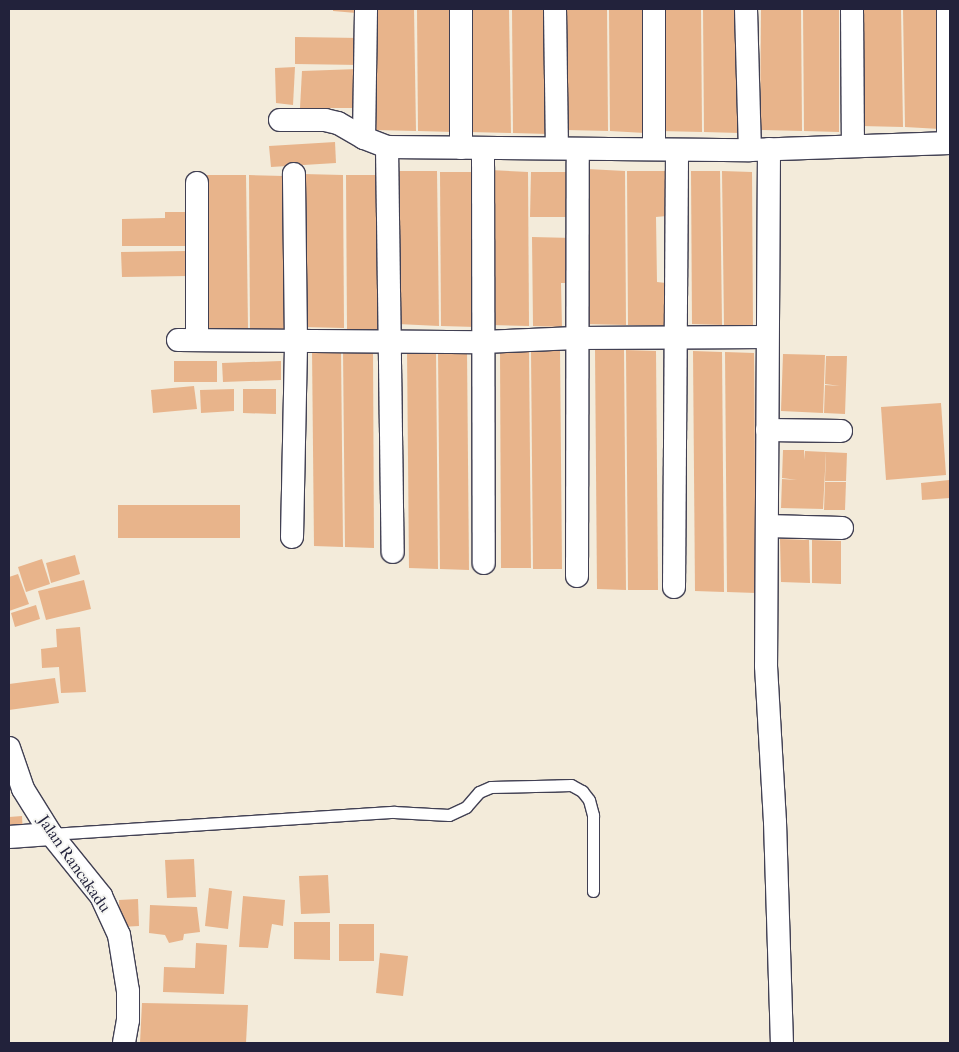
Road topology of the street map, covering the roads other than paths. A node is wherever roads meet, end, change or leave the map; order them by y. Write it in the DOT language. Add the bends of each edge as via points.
graph roads {
  1 [pos="366,9"];
  2 [pos="461,9"];
  3 [pos="555,9"];
  4 [pos="654,9"];
  5 [pos="746,9"];
  6 [pos="852,9"];
  7 [pos="948,9"];
  8 [pos="280,120"];
  9 [pos="364,138"];
  10 [pos="949,143"];
  11 [pos="853,146"];
  12 [pos="387,147"];
  13 [pos="472,148"];
  14 [pos="567,149"];
  15 [pos="654,149"];
  16 [pos="677,150"];
  17 [pos="760,150"];
  18 [pos="294,174"];
  19 [pos="197,183"];
  20 [pos="678,337"];
  21 [pos="767,337"];
  22 [pos="576,338"];
  23 [pos="390,340"];
  24 [pos="483,342"];
  25 [pos="296,343"];
  26 [pos="767,430"];
  27 [pos="841,431"];
  28 [pos="767,526"];
  29 [pos="842,528"];
  30 [pos="292,537"];
  31 [pos="393,552"];
  32 [pos="484,564"];
  33 [pos="577,576"];
  34 [pos="674,587"];
  35 [pos="9,748"];
  36 [pos="16,789"];
  37 [pos="52,834"];
  38 [pos="9,838"];
  39 [pos="593,891"];
  40 [pos="124,1043"];
  41 [pos="782,1043"];
  1 -- 9 [label="street"];
  2 -- 13 [label="street"];
  3 -- 14 [label="street"];
  4 -- 15 [label="street"];
  5 -- 17 [label="street"];
  6 -- 11 [label="street"];
  7 -- 10 [label="street"];
  8 -- 9 [label="street" via="325,120 344,126"];
  9 -- 12 [label="street"];
  10 -- 11 [label="street"];
  11 -- 17 [label="street"];
  12 -- 13 [label="street"];
  12 -- 23 [label="street"];
  13 -- 14 [label="street"];
  13 -- 24 [label="street"];
  14 -- 15 [label="street"];
  14 -- 22 [label="street"];
  15 -- 16 [label="street"];
  16 -- 17 [label="street"];
  16 -- 20 [label="street"];
  17 -- 21 [label="street"];
  18 -- 25 [label="street"];
  19 -- 25 [label="street" via="187,340"];
  20 -- 21 [label="street"];
  20 -- 22 [label="street"];
  20 -- 34 [label="street"];
  21 -- 26 [label="street"];
  22 -- 24 [label="street"];
  22 -- 33 [label="street"];
  23 -- 24 [label="street"];
  23 -- 25 [label="street"];
  23 -- 31 [label="street"];
  24 -- 32 [label="street"];
  25 -- 30 [label="street"];
  26 -- 27 [label="street"];
  26 -- 28 [label="street"];
  28 -- 29 [label="street"];
  28 -- 41 [label="street" via="766,666"];
  35 -- 36 [label="street, Jalan Rancakadu"];
  36 -- 37 [label="street, Jalan Rancakadu"];
  37 -- 38 [label="street"];
  37 -- 39 [label="lane" via="394,812 449,814 466,807 479,792 491,787 571,785 589,800 593,815"];
  37 -- 40 [label="street, Jalan Rancakadu" via="101,896 119,934 128,991"];
}
